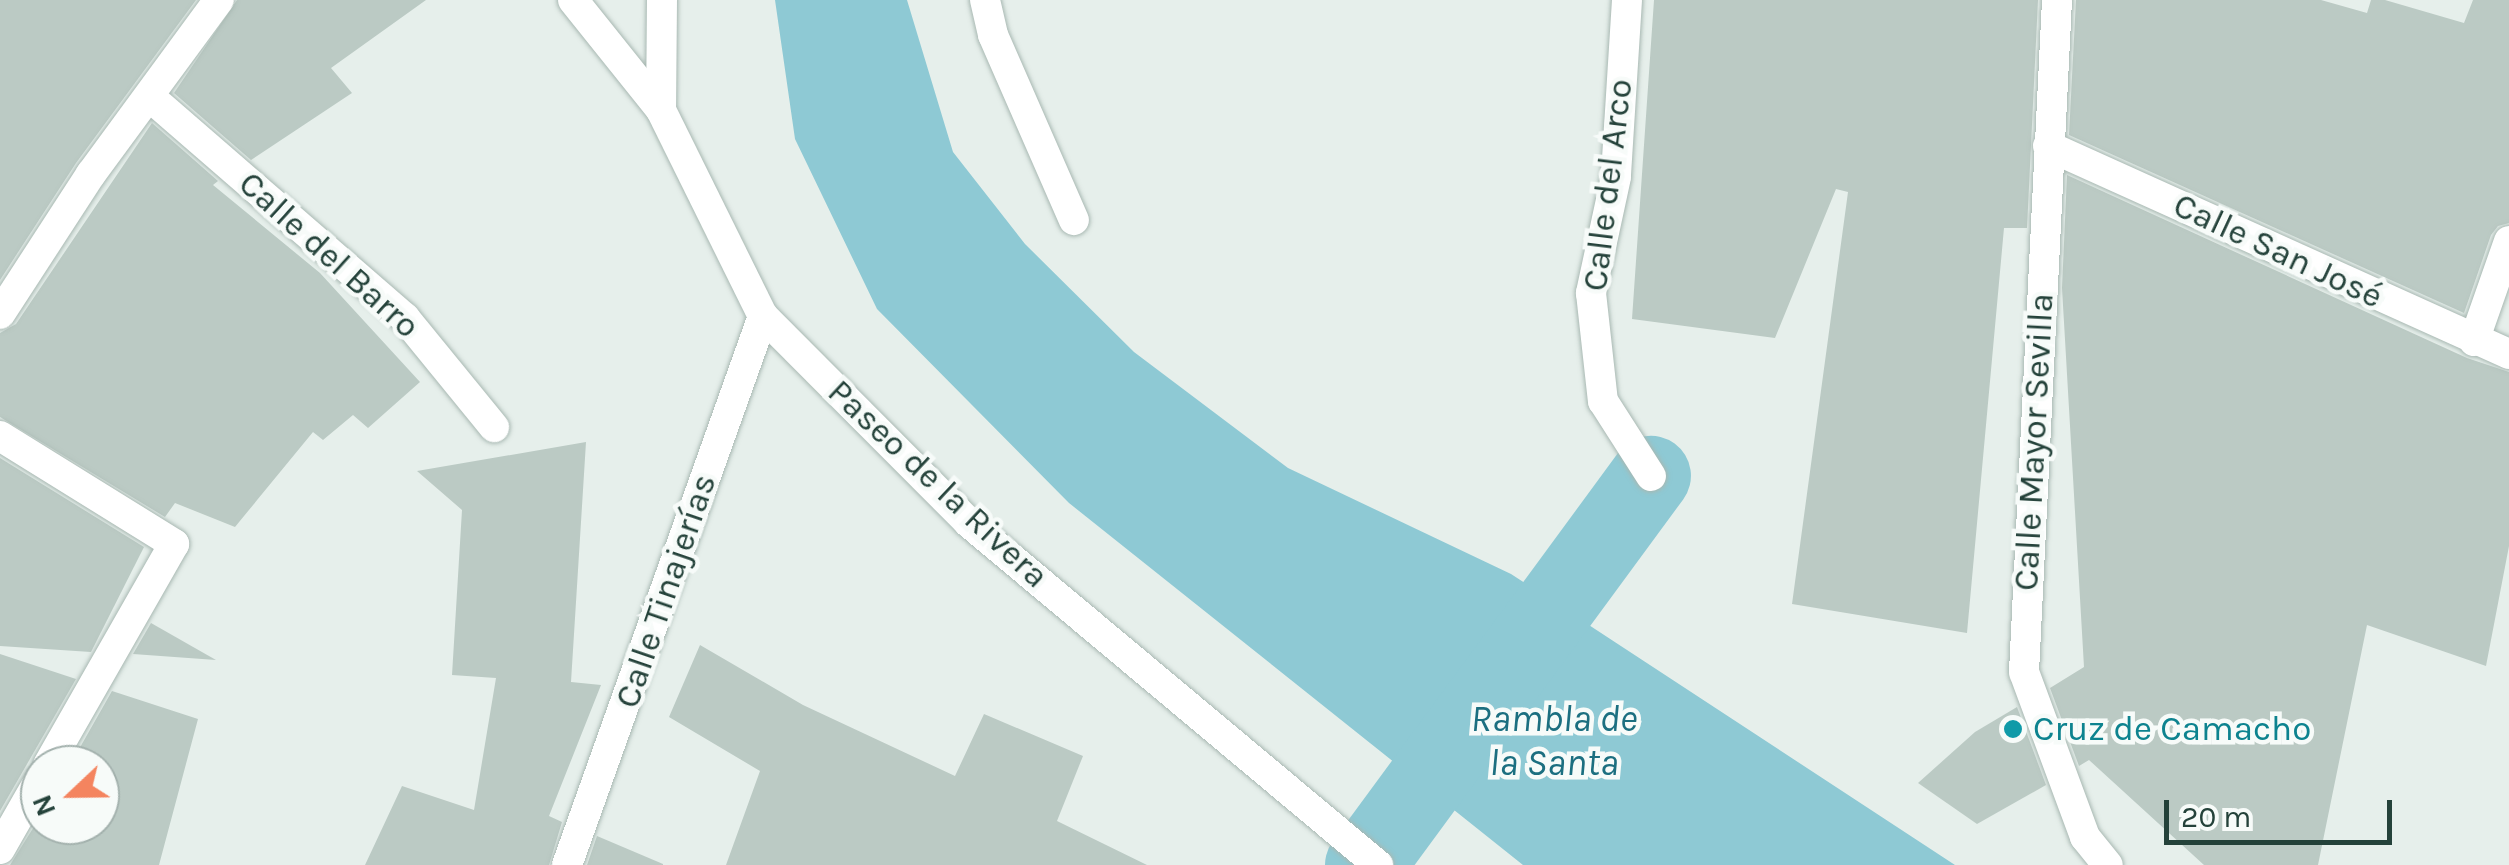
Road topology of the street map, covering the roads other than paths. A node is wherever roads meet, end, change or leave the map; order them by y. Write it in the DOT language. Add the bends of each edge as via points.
graph roads {
  1 [pos="218,0"];
  2 [pos="573,0"];
  3 [pos="662,0"];
  4 [pos="984,0"];
  5 [pos="1626,0"];
  6 [pos="2057,0"];
  7 [pos="150,97"];
  8 [pos="661,110"];
  9 [pos="2048,146"];
  10 [pos="1074,220"];
  11 [pos="2509,242"];
  12 [pos="2,307"];
  13 [pos="764,316"];
  14 [pos="2474,342"];
  15 [pos="2509,354"];
  16 [pos="494,427"];
  17 [pos="0,436"];
  18 [pos="1650,476"];
  19 [pos="59,745"];
  20 [pos="20,814"];
  21 [pos="0,849"];
  22 [pos="566,865"];
  23 [pos="1378,865"];
  24 [pos="2108,865"];
  1 -- 7 [label="street"];
  2 -- 8 [label="street"];
  3 -- 8 [label="street, Paseo de la Rivera"];
  4 -- 10 [label="street"];
  5 -- 18 [label="street, Calle del Arco" via="1616,177 1591,293 1602,401"];
  6 -- 9 [label="street, Calle Mayor Sevilla"];
  7 -- 12 [label="street"];
  7 -- 16 [label="street, Calle del Barro" via="405,318"];
  8 -- 13 [label="street, Paseo de la Rivera"];
  9 -- 14 [label="street, Calle San José"];
  9 -- 24 [label="street, Calle Mayor Sevilla" via="2024,672 2085,838"];
  11 -- 14 [label="street"];
  13 -- 22 [label="street, Calle Tinajerías"];
  13 -- 23 [label="street, Paseo de la Rivera" via="968,522"];
  14 -- 15 [label="street, Calle San José"];
  17 -- 19 [label="street" via="174,544"];
  20 -- 21 [label="street"];
}
